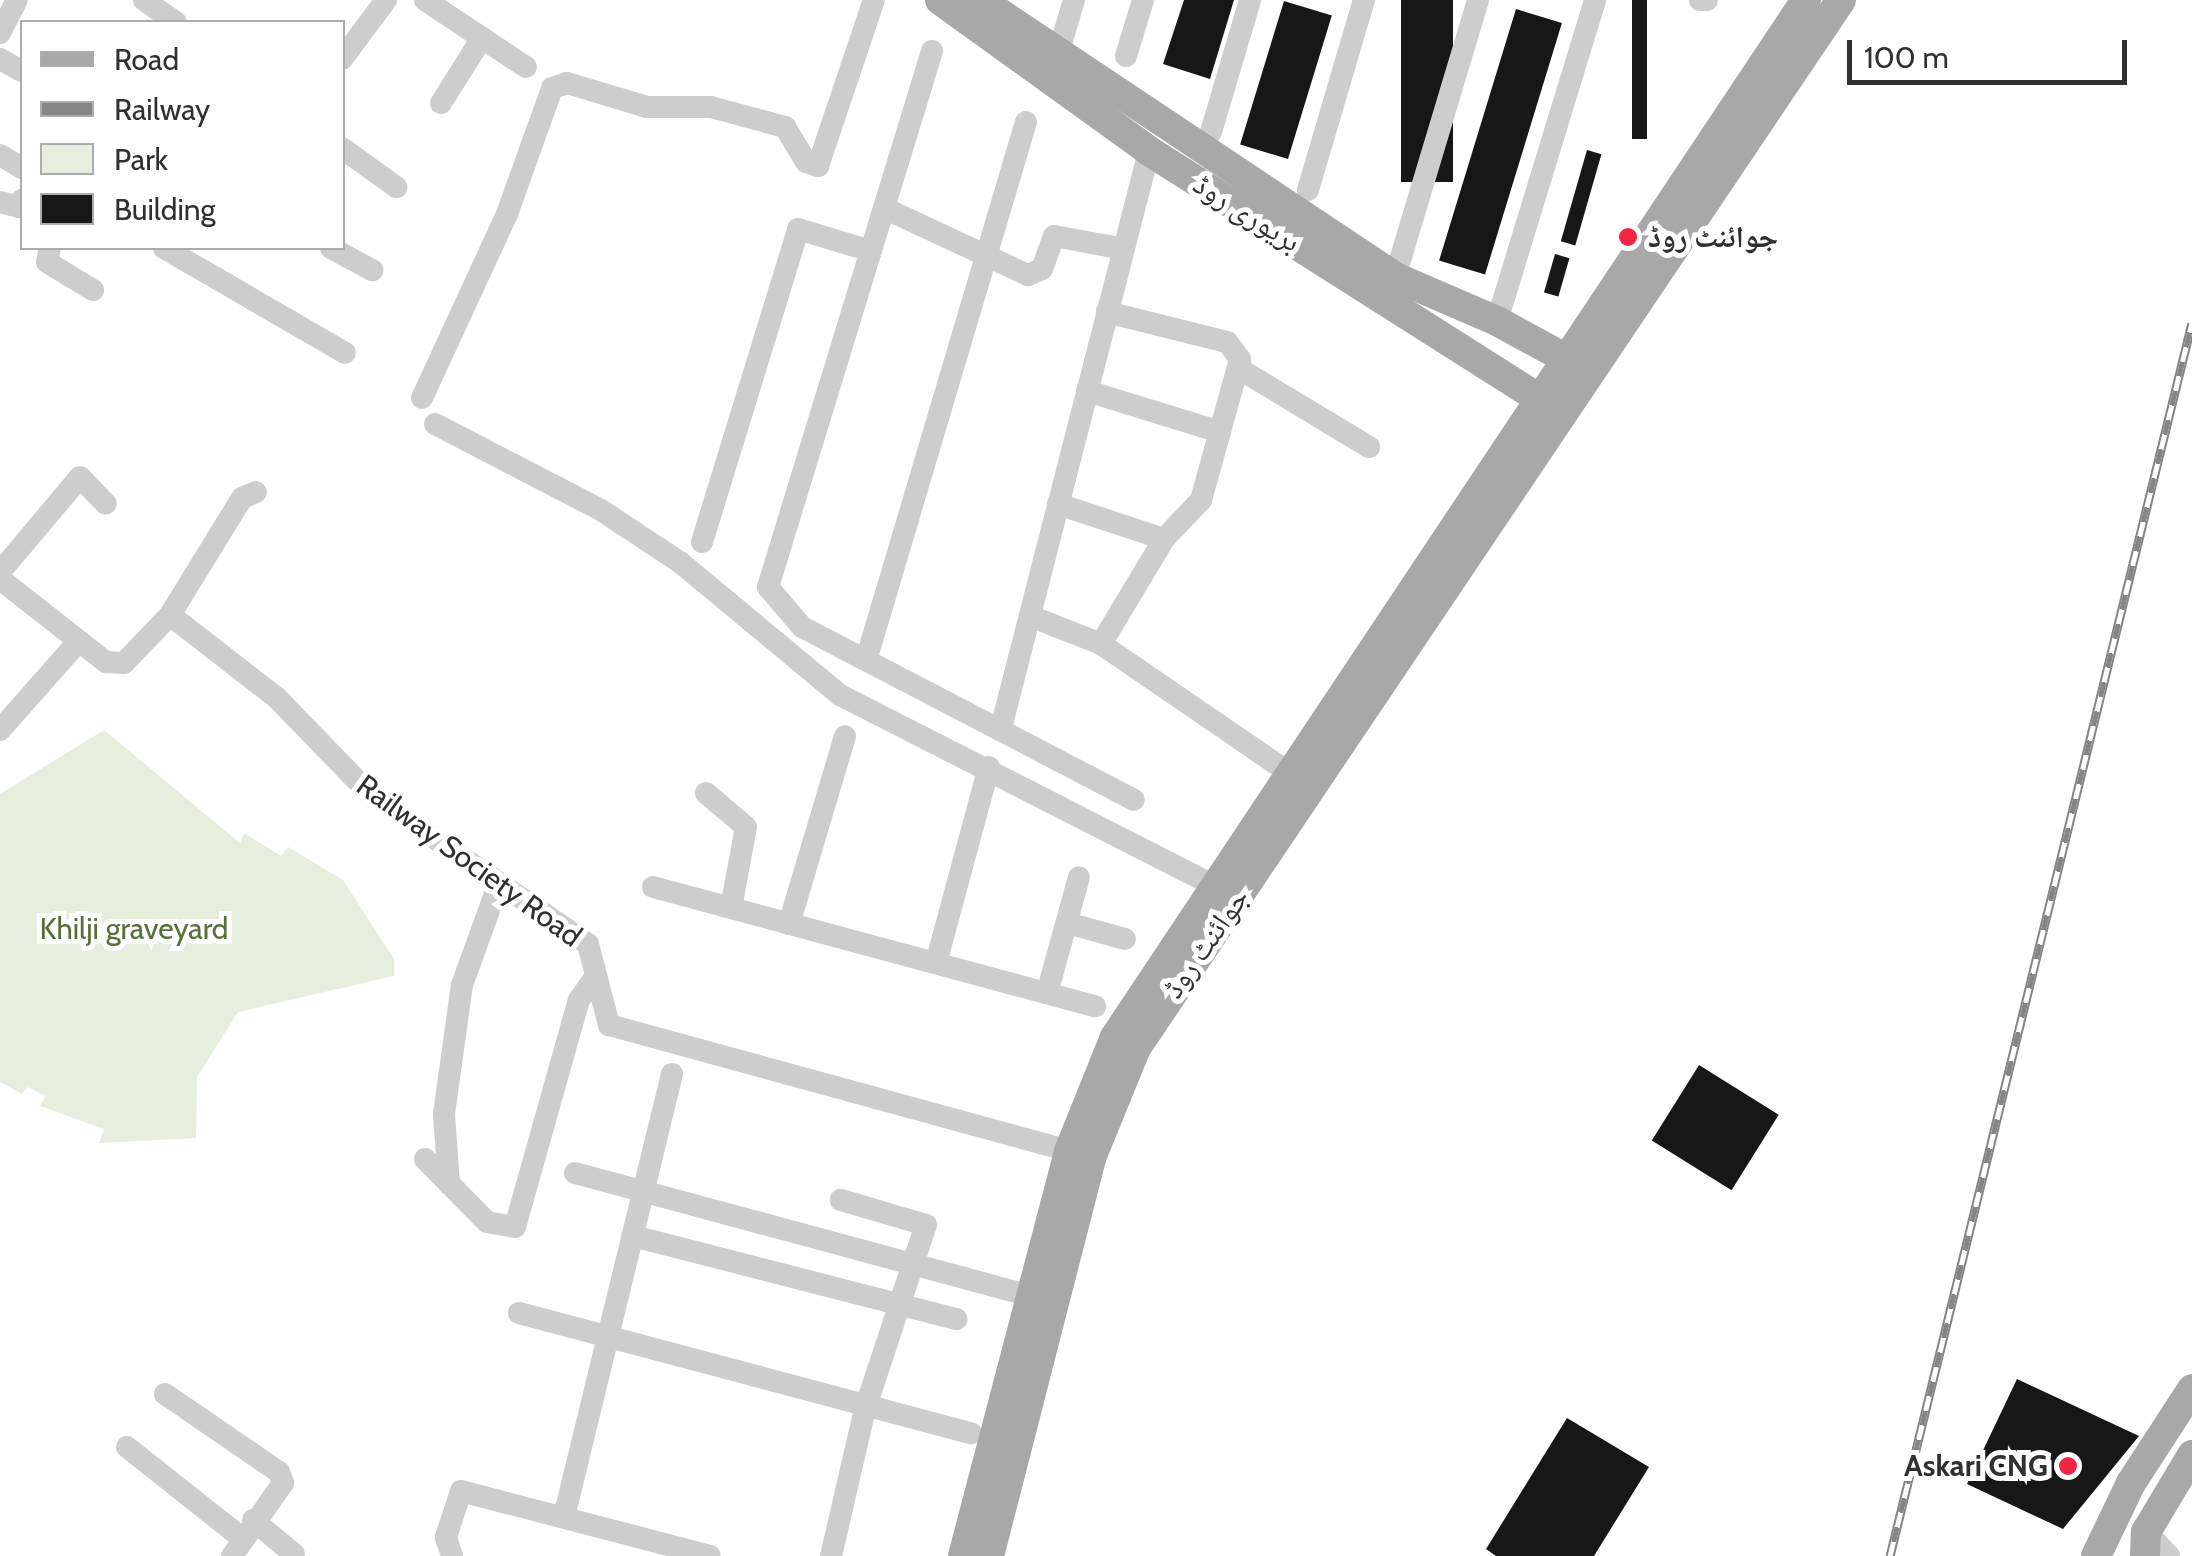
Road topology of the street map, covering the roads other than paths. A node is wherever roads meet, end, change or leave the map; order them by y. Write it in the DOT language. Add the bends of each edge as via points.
graph roads {
  1 [pos="16,0"];
  2 [pos="386,0"];
  3 [pos="425,0"];
  4 [pos="874,0"];
  5 [pos="940,0"];
  6 [pos="982,0"];
  7 [pos="1074,0"];
  8 [pos="1143,0"];
  9 [pos="1250,0"];
  10 [pos="1364,0"];
  11 [pos="1478,0"];
  12 [pos="1595,0"];
  13 [pos="1806,0"];
  14 [pos="1841,0"];
  15 [pos="145,9"];
  16 [pos="171,20"];
  17 [pos="0,33"];
  18 [pos="482,38"];
  19 [pos="932,51"];
  20 [pos="1058,54"];
  21 [pos="345,56"];
  22 [pos="1126,56"];
  23 [pos="526,67"];
  24 [pos="441,103"];
  25 [pos="1026,122"];
  26 [pos="1211,132"];
  27 [pos="345,150"];
  28 [pos="1149,150"];
  29 [pos="396,186"];
  30 [pos="1308,190"];
  31 [pos="884,208"];
  32 [pos="1124,249"];
  33 [pos="50,250"];
  34 [pos="335,250"];
  35 [pos="871,251"];
  36 [pos="194,255"];
  37 [pos="988,260"];
  38 [pos="372,270"];
  39 [pos="1395,277"];
  40 [pos="93,290"];
  41 [pos="1108,312"];
  42 [pos="1497,320"];
  43 [pos="345,353"];
  44 [pos="1579,365"];
  45 [pos="1238,368"];
  46 [pos="1087,391"];
  47 [pos="422,398"];
  48 [pos="1552,407"];
  49 [pos="435,424"];
  50 [pos="1220,432"];
  51 [pos="1368,446"];
  52 [pos="256,492"];
  53 [pos="106,504"];
  54 [pos="1058,504"];
  55 [pos="1164,539"];
  56 [pos="702,542"];
  57 [pos="0,576"];
  58 [pos="170,615"];
  59 [pos="1030,616"];
  60 [pos="77,643"];
  61 [pos="1101,644"];
  62 [pos="868,657"];
  63 [pos="1001,728"];
  64 [pos="0,730"];
  65 [pos="846,736"];
  66 [pos="989,767"];
  67 [pos="1291,774"];
  68 [pos="706,793"];
  69 [pos="1134,800"];
  70 [pos="1079,877"];
  71 [pos="499,883"];
  72 [pos="652,888"];
  73 [pos="1218,888"];
  74 [pos="731,908"];
  75 [pos="1067,923"];
  76 [pos="789,924"];
  77 [pos="1125,939"];
  78 [pos="936,963"];
  79 [pos="596,976"];
  80 [pos="1047,993"];
  81 [pos="1094,1006"];
  82 [pos="672,1074"];
  83 [pos="1080,1154"];
  84 [pos="424,1159"];
  85 [pos="575,1173"];
  86 [pos="449,1184"];
  87 [pos="643,1191"];
  88 [pos="840,1200"];
  89 [pos="633,1236"];
  90 [pos="915,1266"];
  91 [pos="1035,1297"];
  92 [pos="902,1304"];
  93 [pos="519,1313"];
  94 [pos="957,1319"];
  95 [pos="611,1338"];
  96 [pos="2192,1389"];
  97 [pos="165,1394"];
  98 [pos="865,1409"];
  99 [pos="971,1434"];
  100 [pos="126,1447"];
  101 [pos="2192,1454"];
  102 [pos="564,1517"];
  103 [pos="2114,1521"];
  104 [pos="243,1538"];
  105 [pos="2145,1544"];
  106 [pos="294,1554"];
  107 [pos="452,1556"];
  108 [pos="710,1556"];
  109 [pos="831,1556"];
  110 [pos="964,1556"];
  111 [pos="989,1556"];
  112 [pos="2081,1556"];
  113 [pos="2096,1556"];
  114 [pos="2125,1556"];
  115 [pos="2170,1556"];
  1 -- 17 [label="street"];
  2 -- 21 [label="street"];
  3 -- 18 [label="street"];
  4 -- 47 [label="street" via="818,166 806,162 785,127 710,107 647,107 567,83 552,88 507,214"];
  5 -- 28 [label="main road, بریوری روڈ"];
  6 -- 20 [label="main road, بریوری روڈ"];
  7 -- 20 [label="street"];
  8 -- 22 [label="street"];
  9 -- 26 [label="street"];
  10 -- 30 [label="street"];
  11 -- 39 [label="street"];
  12 -- 42 [label="street"];
  13 -- 44 [label="main road, جوائنٹ روڈ"];
  14 -- 44 [label="main road, جوائنٹ روڈ"];
  15 -- 16 [label="street"];
  18 -- 23 [label="street"];
  18 -- 24 [label="street"];
  19 -- 31 [label="street"];
  20 -- 39 [label="main road, بریوری روڈ"];
  25 -- 37 [label="street"];
  27 -- 29 [label="street"];
  28 -- 32 [label="street"];
  28 -- 48 [label="main road, بریوری روڈ"];
  31 -- 35 [label="street"];
  31 -- 37 [label="street"];
  32 -- 37 [label="street" via="1054,236 1037,274"];
  32 -- 41 [label="street"];
  33 -- 40 [label="street" via="47,262"];
  34 -- 38 [label="street"];
  35 -- 56 [label="street" via="798,229"];
  35 -- 62 [label="street" via="768,587 802,626"];
  36 -- 43 [label="street"];
  37 -- 62 [label="street"];
  39 -- 42 [label="main road, بریوری روڈ"];
  41 -- 45 [label="street" via="1227,342 1236,348"];
  41 -- 46 [label="street"];
  42 -- 44 [label="main road, بریوری روڈ"];
  44 -- 48 [label="main road, جوائنٹ روڈ"];
  45 -- 50 [label="street"];
  45 -- 51 [label="street"];
  46 -- 50 [label="street"];
  46 -- 54 [label="street"];
  48 -- 67 [label="main road, جوائنٹ روڈ"];
  48 -- 83 [label="main road, جوائنٹ روڈ" via="1152,1020"];
  49 -- 66 [label="street" via="649,542 840,695"];
  50 -- 55 [label="street" via="1201,500"];
  52 -- 58 [label="street" via="242,498"];
  53 -- 57 [label="street" via="80,477"];
  54 -- 55 [label="street"];
  54 -- 59 [label="street"];
  55 -- 61 [label="street"];
  57 -- 60 [label="street"];
  58 -- 60 [label="street" via="124,663 106,662"];
  58 -- 71 [label="street, Railway Society Road" via="277,698 369,793"];
  59 -- 61 [label="street"];
  59 -- 63 [label="street"];
  60 -- 64 [label="street"];
  61 -- 67 [label="street"];
  62 -- 63 [label="street"];
  63 -- 69 [label="street"];
  65 -- 76 [label="street"];
  66 -- 73 [label="street"];
  66 -- 78 [label="street"];
  67 -- 73 [label="main road, جوائنٹ روڈ"];
  68 -- 74 [label="street" via="746,826"];
  70 -- 75 [label="street"];
  71 -- 79 [label="street, Railway Society Road" via="588,944"];
  71 -- 86 [label="street" via="462,984 444,1114"];
  72 -- 74 [label="street"];
  73 -- 83 [label="main road, جوائنٹ روڈ" via="1115,1037"];
  74 -- 76 [label="street"];
  75 -- 77 [label="street"];
  75 -- 80 [label="street"];
  76 -- 78 [label="street"];
  78 -- 80 [label="street"];
  79 -- 83 [label="street, Railway Society Road" via="608,1024"];
  79 -- 86 [label="street" via="579,1000 515,1227 487,1222"];
  80 -- 81 [label="street"];
  82 -- 87 [label="street"];
  83 -- 91 [label="main road, جوائنٹ روڈ"];
  83 -- 111 [label="main road, جوائنٹ روڈ"];
  84 -- 86 [label="street"];
  85 -- 87 [label="street"];
  87 -- 89 [label="street"];
  87 -- 90 [label="street"];
  88 -- 90 [label="street" via="926,1225"];
  89 -- 92 [label="street"];
  89 -- 95 [label="street"];
  90 -- 91 [label="street"];
  90 -- 92 [label="street"];
  91 -- 110 [label="main road, جوائنٹ روڈ"];
  92 -- 94 [label="street"];
  92 -- 98 [label="street"];
  93 -- 95 [label="street"];
  95 -- 98 [label="street"];
  95 -- 102 [label="street"];
  96 -- 103 [label="main road"];
  97 -- 104 [label="street" via="279,1472 283,1483"];
  98 -- 99 [label="street"];
  98 -- 109 [label="street"];
  100 -- 104 [label="street"];
  101 -- 105 [label="main road"];
  102 -- 107 [label="street" via="461,1491 446,1537"];
  102 -- 108 [label="street"];
  103 -- 112 [label="main road"];
  103 -- 113 [label="main road"];
  104 -- 106 [label="street"];
  105 -- 114 [label="main road"];
  105 -- 115 [label="street"];
}
